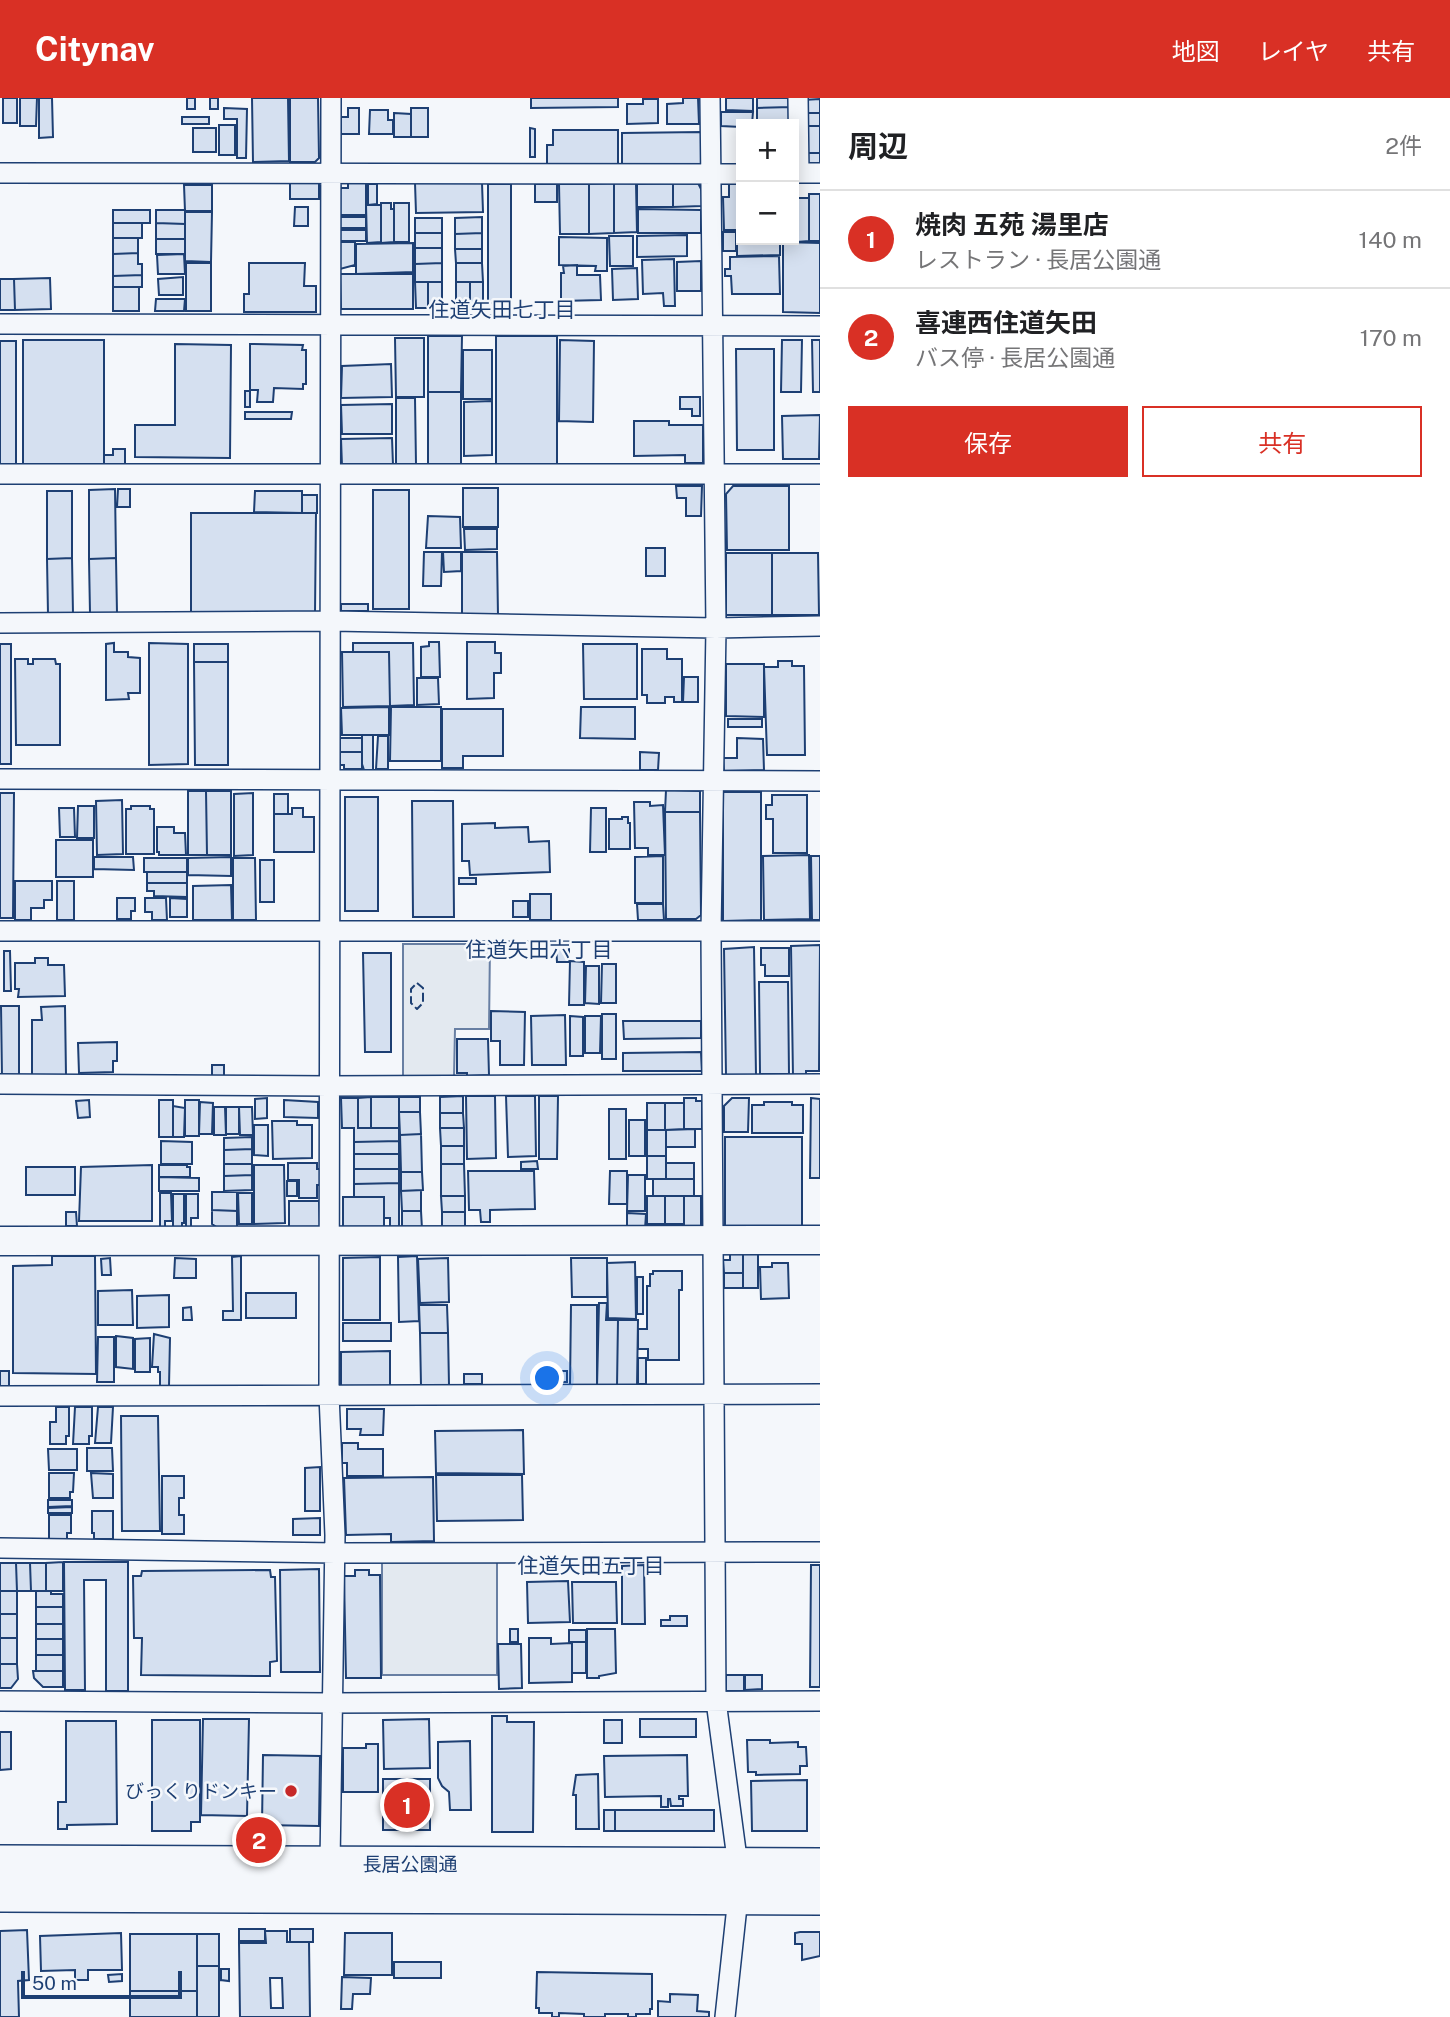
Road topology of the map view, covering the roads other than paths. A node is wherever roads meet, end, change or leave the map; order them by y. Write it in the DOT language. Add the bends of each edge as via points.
graph roads {
  1 [pos="331,98"];
  2 [pos="710,98"];
  3 [pos="798,98"];
  4 [pos="797,119"];
  5 [pos="0,173"];
  6 [pos="799,173"];
  7 [pos="820,173"];
  8 [pos="330,174"];
  9 [pos="710,174"];
  10 [pos="736,174"];
  11 [pos="331,323"];
  12 [pos="0,324"];
  13 [pos="712,326"];
  14 [pos="820,326"];
  15 [pos="330,473"];
  16 [pos="0,474"];
  17 [pos="714,474"];
  18 [pos="820,474"];
  19 [pos="332,621"];
  20 [pos="0,623"];
  21 [pos="820,625"];
  22 [pos="716,628"];
  23 [pos="0,779"];
  24 [pos="330,779"];
  25 [pos="713,782"];
  26 [pos="820,782"];
  27 [pos="0,931"];
  28 [pos="820,931"];
  29 [pos="330,932"];
  30 [pos="711,932"];
  31 [pos="0,1084"];
  32 [pos="713,1084"];
  33 [pos="820,1084"];
  34 [pos="329,1086"];
  35 [pos="330,1240"];
  36 [pos="714,1240"];
  37 [pos="820,1240"];
  38 [pos="0,1241"];
  39 [pos="820,1394"];
  40 [pos="329,1395"];
  41 [pos="0,1396"];
  42 [pos="715,1396"];
  43 [pos="0,1548"];
  44 [pos="820,1552"];
  45 [pos="335,1553"];
  46 [pos="716,1553"];
  47 [pos="0,1701"];
  48 [pos="716,1701"];
  49 [pos="820,1701"];
  50 [pos="331,1703"];
  51 [pos="0,1863"];
  52 [pos="330,1863"];
  53 [pos="820,1866"];
  54 [pos="738,1881"];
  55 [pos="0,1894"];
  56 [pos="820,1897"];
  57 [pos="725,2017"];
  1 -- 8 [label="street"];
  2 -- 9 [label="street"];
  3 -- 4 [label="street"];
  5 -- 8 [label="street"];
  6 -- 7 [label="street"];
  8 -- 9 [label="street"];
  8 -- 11 [label="street"];
  9 -- 10 [label="street"];
  9 -- 13 [label="street"];
  11 -- 12 [label="street"];
  11 -- 13 [label="street"];
  11 -- 15 [label="street"];
  13 -- 14 [label="street"];
  13 -- 17 [label="street"];
  15 -- 16 [label="street"];
  15 -- 17 [label="street"];
  15 -- 19 [label="street"];
  17 -- 18 [label="street"];
  17 -- 22 [label="street"];
  19 -- 20 [label="street"];
  19 -- 22 [label="street"];
  19 -- 24 [label="street"];
  21 -- 22 [label="street"];
  22 -- 25 [label="street"];
  23 -- 24 [label="street"];
  24 -- 25 [label="street"];
  24 -- 29 [label="street"];
  25 -- 26 [label="street"];
  25 -- 30 [label="street"];
  27 -- 29 [label="street"];
  28 -- 30 [label="street"];
  29 -- 30 [label="street"];
  29 -- 34 [label="street"];
  30 -- 32 [label="street"];
  31 -- 34 [label="street"];
  32 -- 33 [label="street"];
  32 -- 34 [label="street"];
  32 -- 36 [label="street"];
  34 -- 35 [label="street"];
  35 -- 36 [label="street"];
  35 -- 38 [label="street"];
  35 -- 40 [label="street"];
  36 -- 37 [label="street"];
  36 -- 42 [label="street"];
  39 -- 42 [label="street"];
  40 -- 41 [label="street"];
  40 -- 42 [label="street"];
  40 -- 45 [label="street"];
  42 -- 46 [label="street"];
  43 -- 45 [label="street"];
  44 -- 46 [label="street"];
  45 -- 46 [label="street"];
  45 -- 50 [label="street"];
  46 -- 48 [label="street"];
  47 -- 50 [label="street"];
  48 -- 49 [label="street"];
  48 -- 50 [label="street"];
  48 -- 54 [label="street"];
  50 -- 52 [label="street"];
  51 -- 52 [label="highway, 長居公園通"];
  52 -- 54 [label="highway, 長居公園通"];
  53 -- 54 [label="highway, 長居公園通"];
  54 -- 55 [label="highway, 長居公園通"];
  54 -- 56 [label="highway, 長居公園通"];
  54 -- 57 [label="street"];
}
